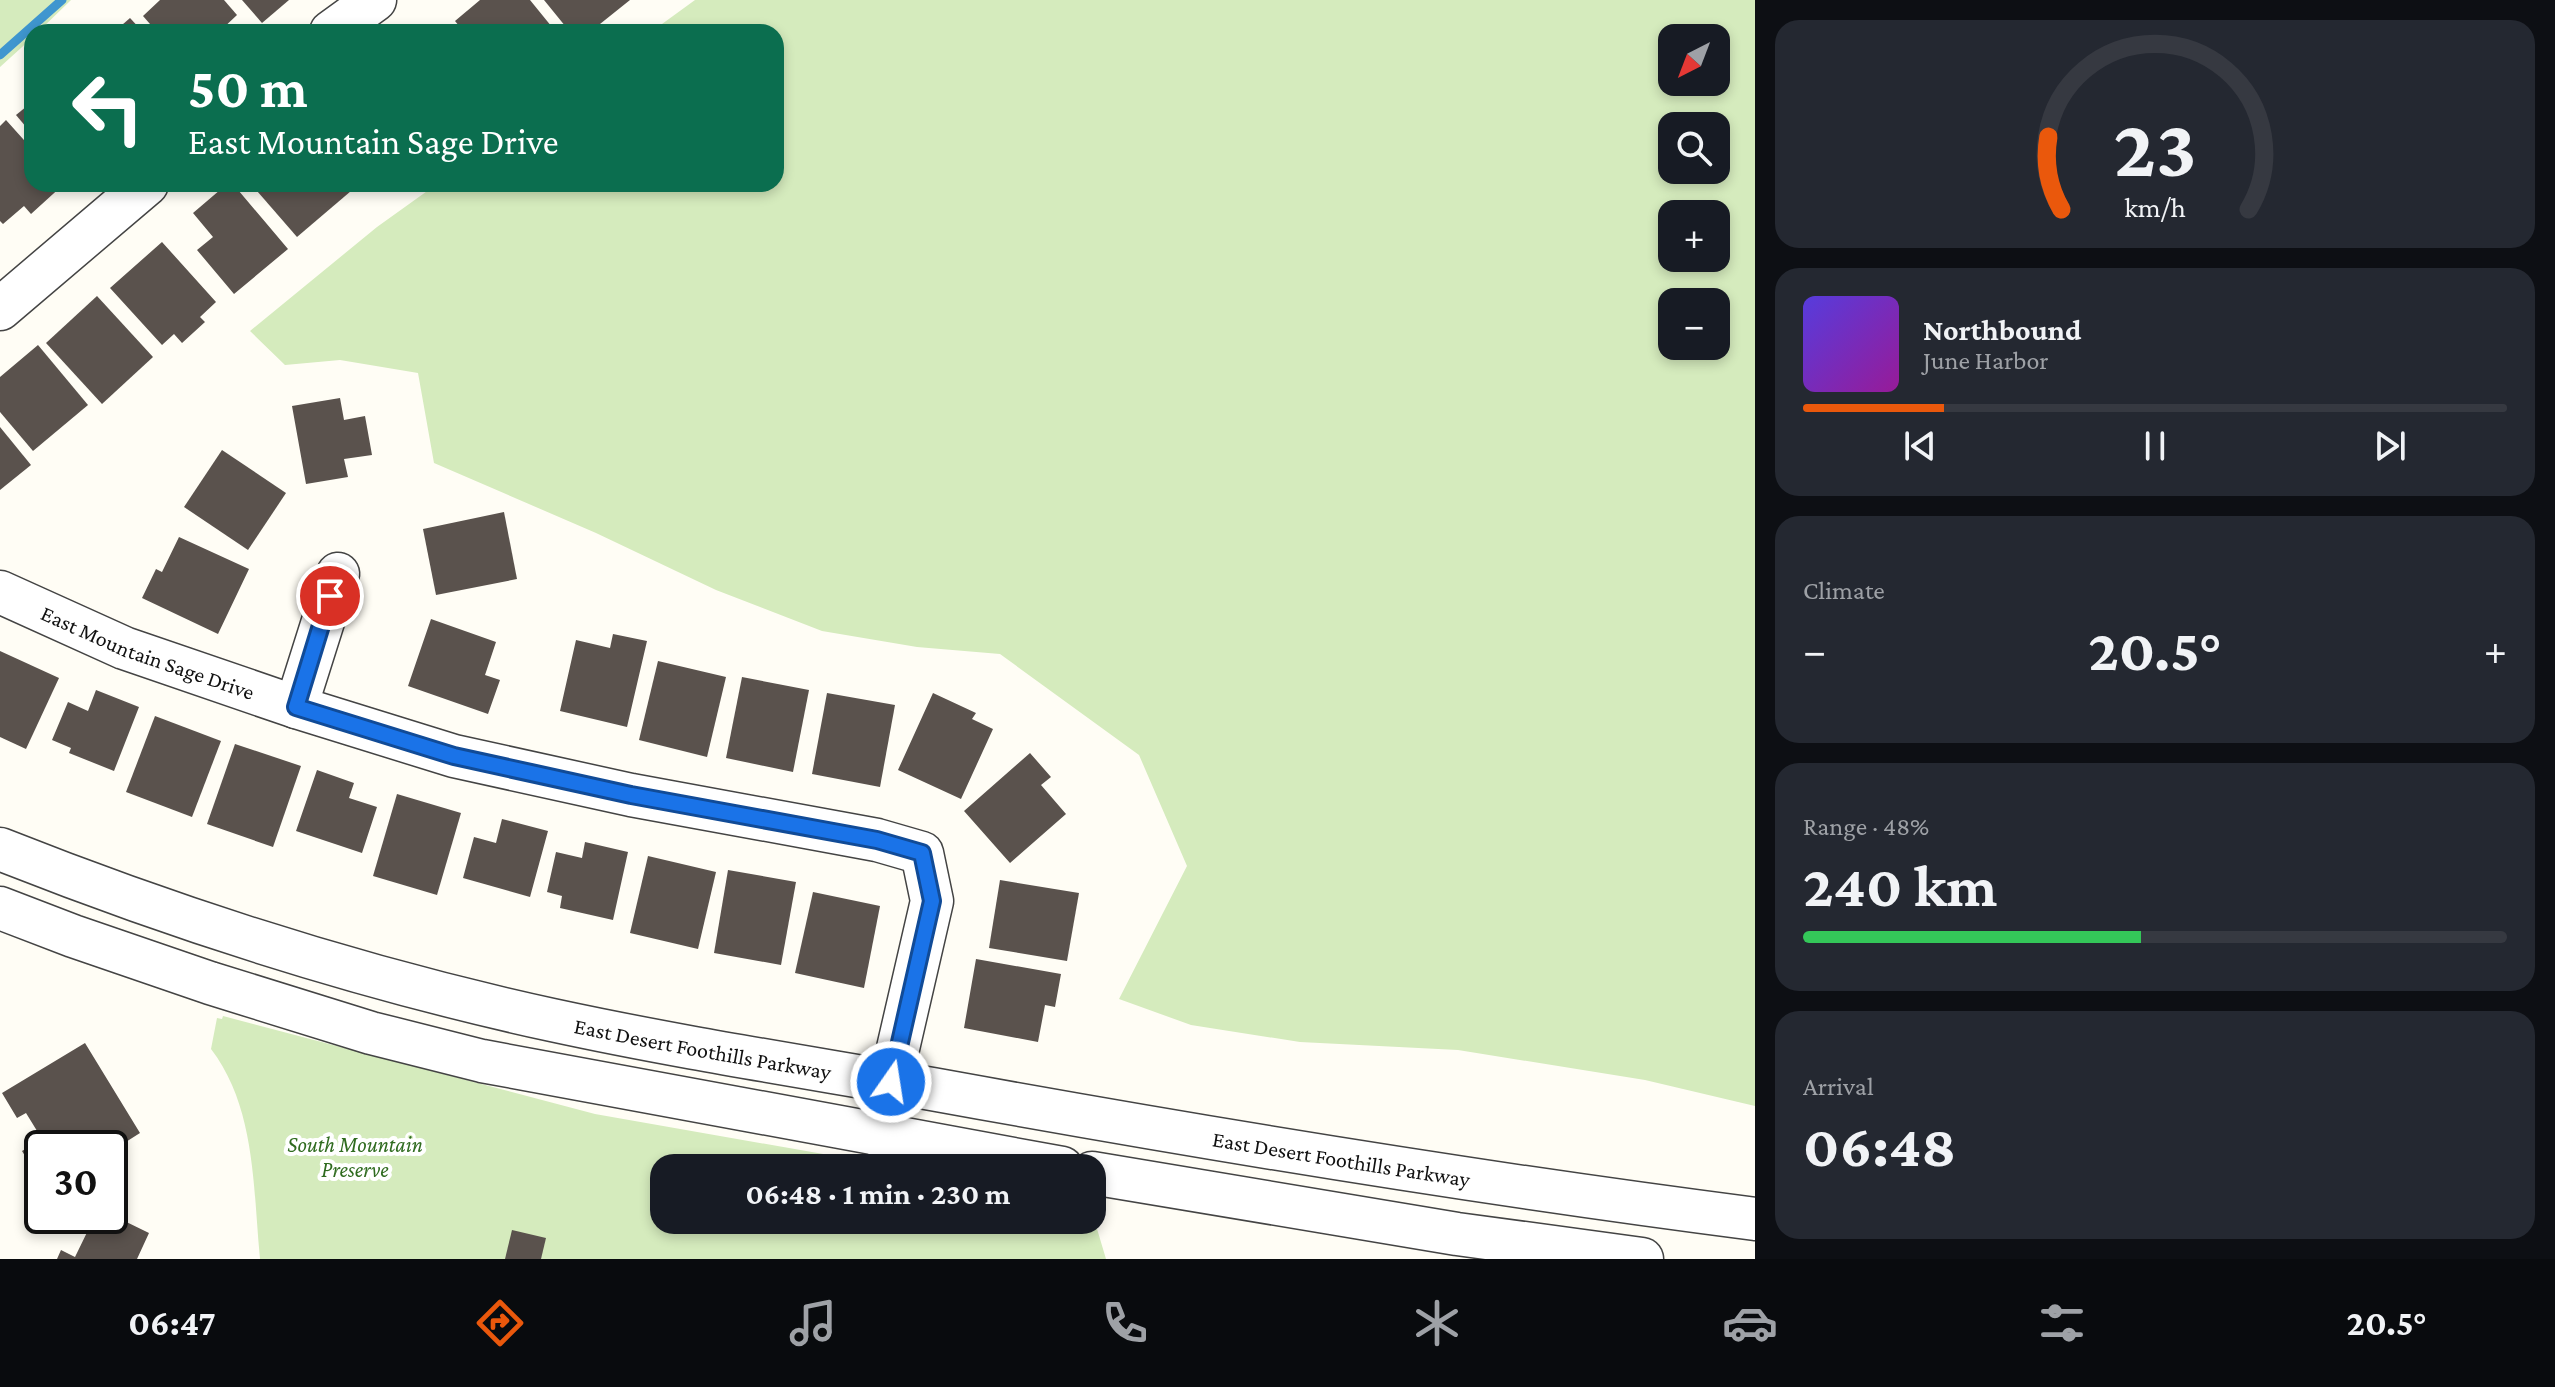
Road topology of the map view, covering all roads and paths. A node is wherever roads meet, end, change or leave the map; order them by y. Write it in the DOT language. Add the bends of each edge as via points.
graph roads {
  1 [pos="375,0"];
  2 [pos="342,24"];
  3 [pos="138,192"];
  4 [pos="0,309"];
  5 [pos="338,574"];
  6 [pos="0,592"];
  7 [pos="296,707"];
  8 [pos="0,849"];
  9 [pos="0,908"];
  10 [pos="891,1082"];
  11 [pos="878,1135"];
  12 [pos="984,1154"];
  13 [pos="1106,1175"];
  14 [pos="1755,1219"];
  15 [pos="1642,1259"];
  1 -- 2 [label="street"];
  3 -- 4 [label="street"];
  5 -- 7 [label="street"];
  6 -- 7 [label="street, East Mountain Sage Drive" via="124,648"];
  7 -- 10 [label="street, East Mountain Sage Drive" via="469,760 922,853 932,901"];
  8 -- 10 [label="street, East Desert Foothills Parkway" via="95,887 403,983 555,1021"];
  9 -- 11 [label="street" via="210,983 371,1033 482,1061"];
  10 -- 11 [label="street"];
  10 -- 14 [label="street, East Desert Foothills Parkway" via="1465,1180"];
  11 -- 12 [label="street"];
  13 -- 15 [label="street"];
}
